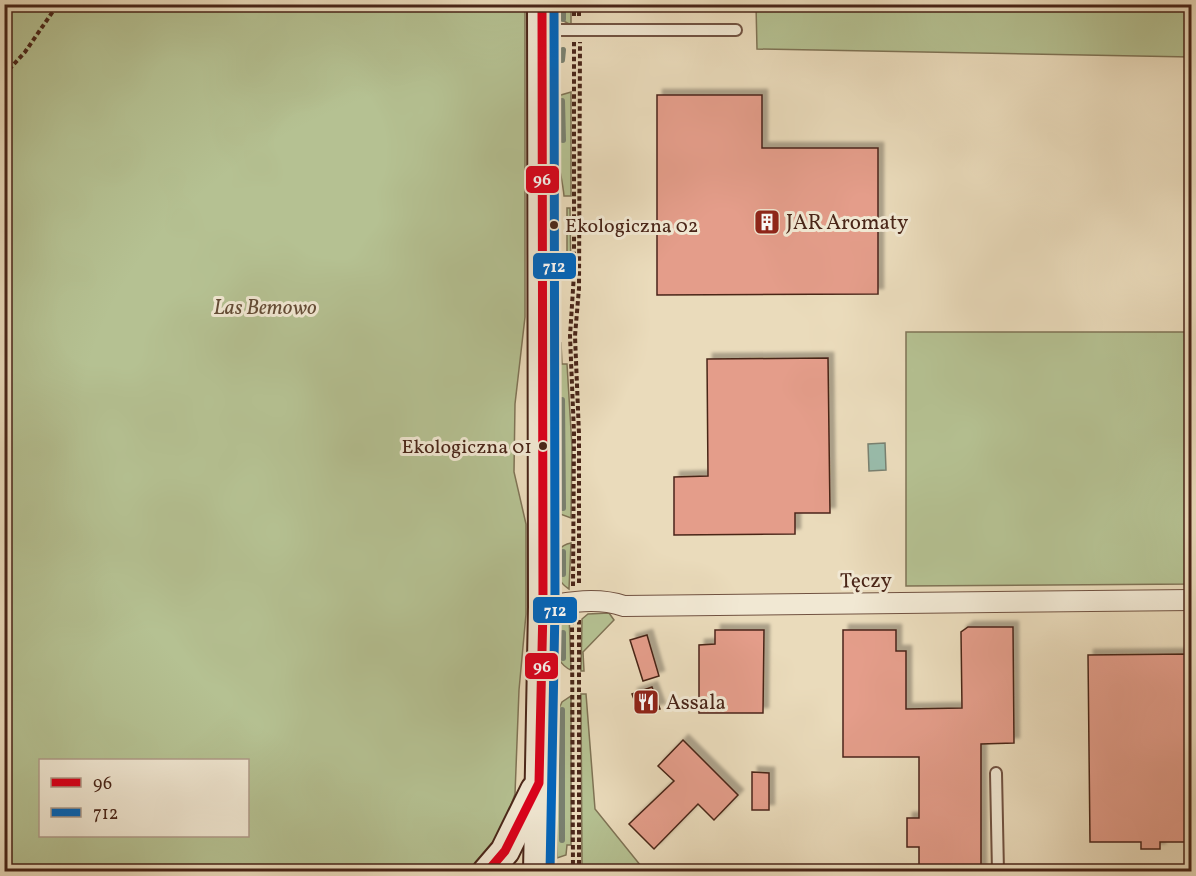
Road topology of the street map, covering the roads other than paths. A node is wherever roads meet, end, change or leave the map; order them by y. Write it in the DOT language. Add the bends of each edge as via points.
graph roads {
  1 [pos="542,17"];
  2 [pos="736,30"];
  3 [pos="1191,600"];
  4 [pos="543,607"];
  5 [pos="996,773"];
  6 [pos="539,783"];
  7 [pos="487,872"];
  8 [pos="538,872"];
  9 [pos="998,872"];
  1 -- 2 [label="lane" via="577,31"];
  1 -- 4 [label="street"];
  3 -- 4 [label="street, Tęczy" via="624,606 608,601 572,601"];
  4 -- 6 [label="street"];
  5 -- 9 [label="lane"];
  6 -- 7 [label="street" via="505,850"];
  6 -- 8 [label="street"];
}
